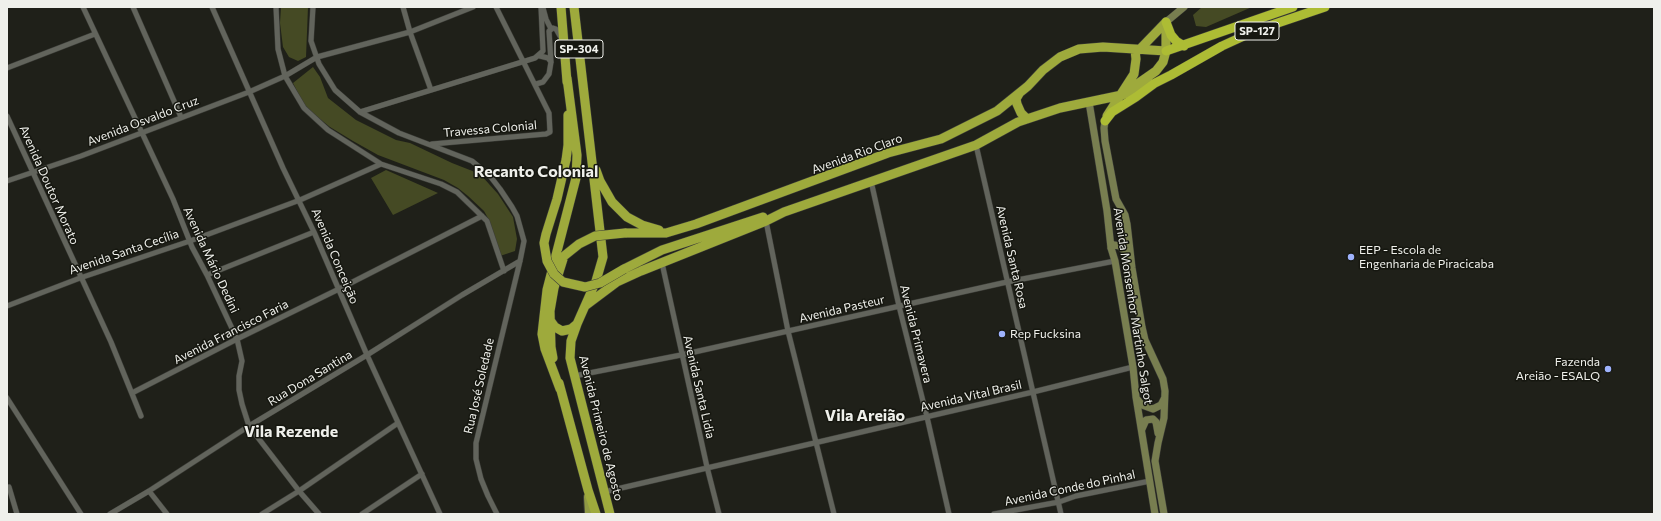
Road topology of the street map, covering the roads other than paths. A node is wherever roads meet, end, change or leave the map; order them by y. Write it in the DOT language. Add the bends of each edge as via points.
graph roads {
  1 [pos="83,7"];
  2 [pos="133,7"];
  3 [pos="212,7"];
  4 [pos="276,7"];
  5 [pos="313,7"];
  6 [pos="403,7"];
  7 [pos="473,7"];
  8 [pos="496,7"];
  9 [pos="542,7"];
  10 [pos="561,7"];
  11 [pos="574,7"];
  12 [pos="1184,7"];
  13 [pos="1293,7"];
  14 [pos="1325,7"];
  15 [pos="1166,22"];
  16 [pos="551,29"];
  17 [pos="410,32"];
  18 [pos="95,34"];
  19 [pos="1184,46"];
  20 [pos="1137,50"];
  21 [pos="1166,51"];
  22 [pos="540,56"];
  23 [pos="566,56"];
  24 [pos="317,57"];
  25 [pos="525,62"];
  26 [pos="551,62"];
  27 [pos="7,68"];
  28 [pos="285,76"];
  29 [pos="567,78"];
  30 [pos="1155,83"];
  31 [pos="536,84"];
  32 [pos="431,90"];
  33 [pos="250,92"];
  34 [pos="1018,94"];
  35 [pos="1122,95"];
  36 [pos="1089,102"];
  37 [pos="360,112"];
  38 [pos="7,116"];
  39 [pos="181,117"];
  40 [pos="1027,119"];
  41 [pos="1105,121"];
  42 [pos="141,132"];
  43 [pos="429,144"];
  44 [pos="976,144"];
  45 [pos="591,156"];
  46 [pos="381,164"];
  47 [pos="33,171"];
  48 [pos="7,181"];
  49 [pos="871,181"];
  50 [pos="300,200"];
  51 [pos="784,212"];
  52 [pos="482,216"];
  53 [pos="766,221"];
  54 [pos="314,232"];
  55 [pos="666,232"];
  56 [pos="190,241"];
  57 [pos="1111,248"];
  58 [pos="1114,260"];
  59 [pos="520,261"];
  60 [pos="662,263"];
  61 [pos="1132,268"];
  62 [pos="504,270"];
  63 [pos="207,275"];
  64 [pos="80,278"];
  65 [pos="1007,282"];
  66 [pos="339,289"];
  67 [pos="7,306"];
  68 [pos="585,306"];
  69 [pos="899,306"];
  70 [pos="550,320"];
  71 [pos="577,324"];
  72 [pos="788,331"];
  73 [pos="237,338"];
  74 [pos="367,355"];
  75 [pos="681,355"];
  76 [pos="1133,367"];
  77 [pos="574,376"];
  78 [pos="560,389"];
  79 [pos="1033,392"];
  80 [pos="132,393"];
  81 [pos="1136,397"];
  82 [pos="7,398"];
  83 [pos="1164,399"];
  84 [pos="141,416"];
  85 [pos="927,417"];
  86 [pos="398,423"];
  87 [pos="250,426"];
  88 [pos="1142,429"];
  89 [pos="816,442"];
  90 [pos="1158,443"];
  91 [pos="707,467"];
  92 [pos="422,474"];
  93 [pos="1150,481"];
  94 [pos="8,487"];
  95 [pos="588,490"];
  96 [pos="149,491"];
  97 [pos="299,491"];
  98 [pos="604,492"];
  99 [pos="1058,502"];
  100 [pos="17,514"];
  101 [pos="81,514"];
  102 [pos="110,514"];
  103 [pos="167,514"];
  104 [pos="262,514"];
  105 [pos="319,514"];
  106 [pos="362,514"];
  107 [pos="440,514"];
  108 [pos="497,514"];
  109 [pos="589,514"];
  110 [pos="596,514"];
  111 [pos="610,514"];
  112 [pos="719,514"];
  113 [pos="834,514"];
  114 [pos="949,514"];
  115 [pos="994,514"];
  116 [pos="1061,514"];
  117 [pos="1155,514"];
  118 [pos="1164,514"];
  1 -- 18 [label="street, Avenida Mário Dedini"];
  2 -- 39 [label="street"];
  3 -- 33 [label="street, Avenida Conceição"];
  4 -- 28 [label="street" via="278,49"];
  5 -- 24 [label="street, Rua José Soledade" via="311,41"];
  6 -- 17 [label="street"];
  7 -- 17 [label="street, Avenida Osvaldo Cruz"];
  8 -- 25 [label="street"];
  9 -- 16 [label="street"];
  9 -- 22 [label="street" via="543,51"];
  10 -- 23 [label="highway, SP-304"];
  11 -- 45 [label="highway, Avenida Primeiro de Agosto / SP-304"];
  12 -- 15 [label="main road"];
  13 -- 19 [label="highway, SP-127"];
  14 -- 30 [label="highway, SP-127" via="1257,30"];
  15 -- 19 [label="highway" via="1171,35"];
  15 -- 20 [label="highway"];
  15 -- 21 [label="highway"];
  16 -- 23 [label="street" via="558,31"];
  16 -- 26 [label="street"];
  17 -- 24 [label="street, Avenida Osvaldo Cruz"];
  17 -- 32 [label="street"];
  18 -- 27 [label="street"];
  18 -- 42 [label="street, Avenida Mário Dedini"];
  19 -- 21 [label="highway, SP-127"];
  20 -- 21 [label="highway, Avenida Rio Claro / SP-127"];
  20 -- 34 [label="highway, Avenida Rio Claro / SP-127" via="1103,47 1079,49 1060,57"];
  20 -- 35 [label="highway" via="1134,74"];
  21 -- 35 [label="highway" via="1163,62 1156,71"];
  22 -- 25 [label="street"];
  22 -- 26 [label="street" via="548,58"];
  23 -- 29 [label="highway, SP-304"];
  24 -- 28 [label="street, Avenida Osvaldo Cruz"];
  24 -- 37 [label="street, Rua José Soledade" via="335,90"];
  25 -- 31 [label="street"];
  25 -- 32 [label="street"];
  26 -- 31 [label="street" via="549,74 543,82"];
  28 -- 33 [label="street, Avenida Osvaldo Cruz"];
  28 -- 46 [label="street" via="304,108 315,119"];
  29 -- 51 [label="highway, bridge" via="566,160 544,244 547,261 554,274 563,282 585,287 600,283 662,250 748,221"];
  29 -- 78 [label="highway" via="577,155 576,178 547,290 542,334"];
  30 -- 35 [label="highway, SP-127"];
  30 -- 41 [label="highway" via="1112,112"];
  31 -- 43 [label="street, Travessa Colonial" via="549,112 550,132"];
  32 -- 37 [label="street"];
  33 -- 39 [label="street, Avenida Osvaldo Cruz"];
  33 -- 50 [label="street, Avenida Conceição"];
  34 -- 40 [label="highway" via="1017,104"];
  34 -- 55 [label="highway, Avenida Rio Claro" via="997,111 941,140 888,153 726,214"];
  35 -- 36 [label="highway, SP-127"];
  35 -- 41 [label="highway"];
  36 -- 40 [label="highway, SP-127"];
  36 -- 57 [label="main road, Avenida Monsenhor Martinho Salgot"];
  37 -- 43 [label="street, Rua José Soledade" via="399,133"];
  38 -- 47 [label="street, Avenida Doutor Morato"];
  39 -- 42 [label="street, Avenida Osvaldo Cruz"];
  40 -- 44 [label="highway"];
  41 -- 61 [label="main road, Avenida Monsenhor Martinho Salgot" via="1116,199 1128,224"];
  42 -- 47 [label="street, Avenida Osvaldo Cruz" via="81,156"];
  42 -- 56 [label="street, Avenida Mário Dedini"];
  43 -- 59 [label="street, Rua José Soledade" via="472,161 490,176 512,207 521,227 524,241"];
  44 -- 49 [label="highway"];
  44 -- 65 [label="street, Avenida Santa Rosa"];
  45 -- 55 [label="highway" via="600,181 612,202 627,217"];
  45 -- 68 [label="highway, Avenida Primeiro de Agosto" via="603,257"];
  46 -- 50 [label="street, Avenida Santa Cecília"];
  46 -- 52 [label="street" via="457,192"];
  47 -- 48 [label="street, Avenida Osvaldo Cruz"];
  47 -- 64 [label="street, Avenida Doutor Morato"];
  49 -- 51 [label="highway"];
  49 -- 69 [label="street, Avenida Primavera"];
  50 -- 54 [label="street, Avenida Conceição"];
  50 -- 56 [label="street, Avenida Santa Cecília"];
  51 -- 53 [label="highway"];
  52 -- 62 [label="street" via="487,221"];
  52 -- 66 [label="street, Avenida Francisco Faria"];
  53 -- 60 [label="highway"];
  53 -- 72 [label="street"];
  54 -- 63 [label="street"];
  54 -- 66 [label="street, Avenida Conceição"];
  55 -- 70 [label="highway, Avenida Rio Claro, bridge" via="595,236 579,244 564,256 554,288"];
  56 -- 63 [label="street, Avenida Mário Dedini"];
  56 -- 64 [label="street, Avenida Santa Cecília"];
  57 -- 58 [label="main road, Avenida Monsenhor Martinho Salgot"];
  57 -- 61 [label="main road" via="1114,245 1120,246"];
  58 -- 65 [label="street, Avenida Pasteur"];
  58 -- 76 [label="main road, Avenida Monsenhor Martinho Salgot"];
  59 -- 62 [label="street, Rua Dona Santina"];
  59 -- 108 [label="street, Rua José Soledade" via="476,443 476,459 481,479"];
  60 -- 68 [label="highway" via="618,282"];
  60 -- 75 [label="street, Avenida Santa Lidia"];
  61 -- 83 [label="main road, Avenida Monsenhor Martinho Salgot" via="1145,340 1163,379"];
  62 -- 74 [label="street, Rua Dona Santina"];
  63 -- 73 [label="street, Avenida Mário Dedini"];
  64 -- 67 [label="street, Avenida Santa Cecília"];
  64 -- 80 [label="street, Avenida Doutor Morato"];
  65 -- 69 [label="street, Avenida Pasteur"];
  65 -- 79 [label="street, Avenida Santa Rosa"];
  66 -- 73 [label="street, Avenida Francisco Faria"];
  66 -- 74 [label="street, Avenida Conceição"];
  68 -- 71 [label="highway, Avenida Primeiro de Agosto"];
  69 -- 72 [label="street, Avenida Pasteur"];
  69 -- 85 [label="street, Avenida Primavera"];
  70 -- 71 [label="highway" via="562,331"];
  70 -- 78 [label="highway" via="551,347"];
  71 -- 77 [label="highway, Avenida Primeiro de Agosto" via="571,341 570,358"];
  72 -- 75 [label="street, Avenida Pasteur"];
  72 -- 89 [label="street"];
  73 -- 80 [label="street, Avenida Francisco Faria"];
  73 -- 87 [label="street, Avenida Mário Dedini" via="242,361 239,390"];
  74 -- 86 [label="street, Avenida Conceição"];
  74 -- 87 [label="street, Rua Dona Santina"];
  75 -- 77 [label="street, Avenida Pasteur"];
  75 -- 91 [label="street, Avenida Santa Lidia"];
  76 -- 79 [label="street, Avenida Vital Brasil"];
  76 -- 81 [label="main road, Avenida Monsenhor Martinho Salgot"];
  77 -- 98 [label="highway, Avenida Primeiro de Agosto"];
  78 -- 95 [label="highway"];
  79 -- 85 [label="street, Avenida Vital Brasil"];
  79 -- 99 [label="street, Avenida Santa Rosa"];
  80 -- 84 [label="street, Avenida Doutor Morato"];
  81 -- 83 [label="main road" via="1142,405 1150,409 1159,407"];
  81 -- 88 [label="main road, Avenida Monsenhor Martinho Salgot"];
  82 -- 101 [label="street"];
  83 -- 90 [label="main road, Avenida Monsenhor Martinho Salgot" via="1164,418"];
  85 -- 89 [label="street, Avenida Vital Brasil"];
  85 -- 114 [label="street, Avenida Primavera"];
  86 -- 92 [label="street, Avenida Conceição"];
  86 -- 97 [label="street"];
  87 -- 96 [label="street, Rua Dona Santina"];
  87 -- 97 [label="street, Avenida Mário Dedini"];
  88 -- 90 [label="main road" via="1146,420 1152,419 1156,422"];
  88 -- 93 [label="main road, Avenida Monsenhor Martinho Salgot"];
  89 -- 91 [label="street, Avenida Vital Brasil"];
  89 -- 113 [label="street"];
  90 -- 118 [label="main road, Avenida Monsenhor Martinho Salgot" via="1155,461"];
  91 -- 98 [label="street, Avenida Vital Brasil"];
  91 -- 112 [label="street, Avenida Santa Lidia"];
  92 -- 106 [label="street"];
  92 -- 107 [label="street, Avenida Conceição"];
  93 -- 99 [label="street, Avenida Conde do Pinhal"];
  93 -- 117 [label="main road, Avenida Monsenhor Martinho Salgot"];
  94 -- 100 [label="street"];
  95 -- 109 [label="main road"];
  95 -- 110 [label="highway"];
  96 -- 102 [label="street, Rua Dona Santina"];
  96 -- 103 [label="street"];
  97 -- 104 [label="street"];
  97 -- 105 [label="street, Avenida Mário Dedini"];
  98 -- 111 [label="highway, Avenida Primeiro de Agosto"];
  99 -- 115 [label="street, Avenida Conde do Pinhal"];
  99 -- 116 [label="street, Avenida Santa Rosa"];
}
